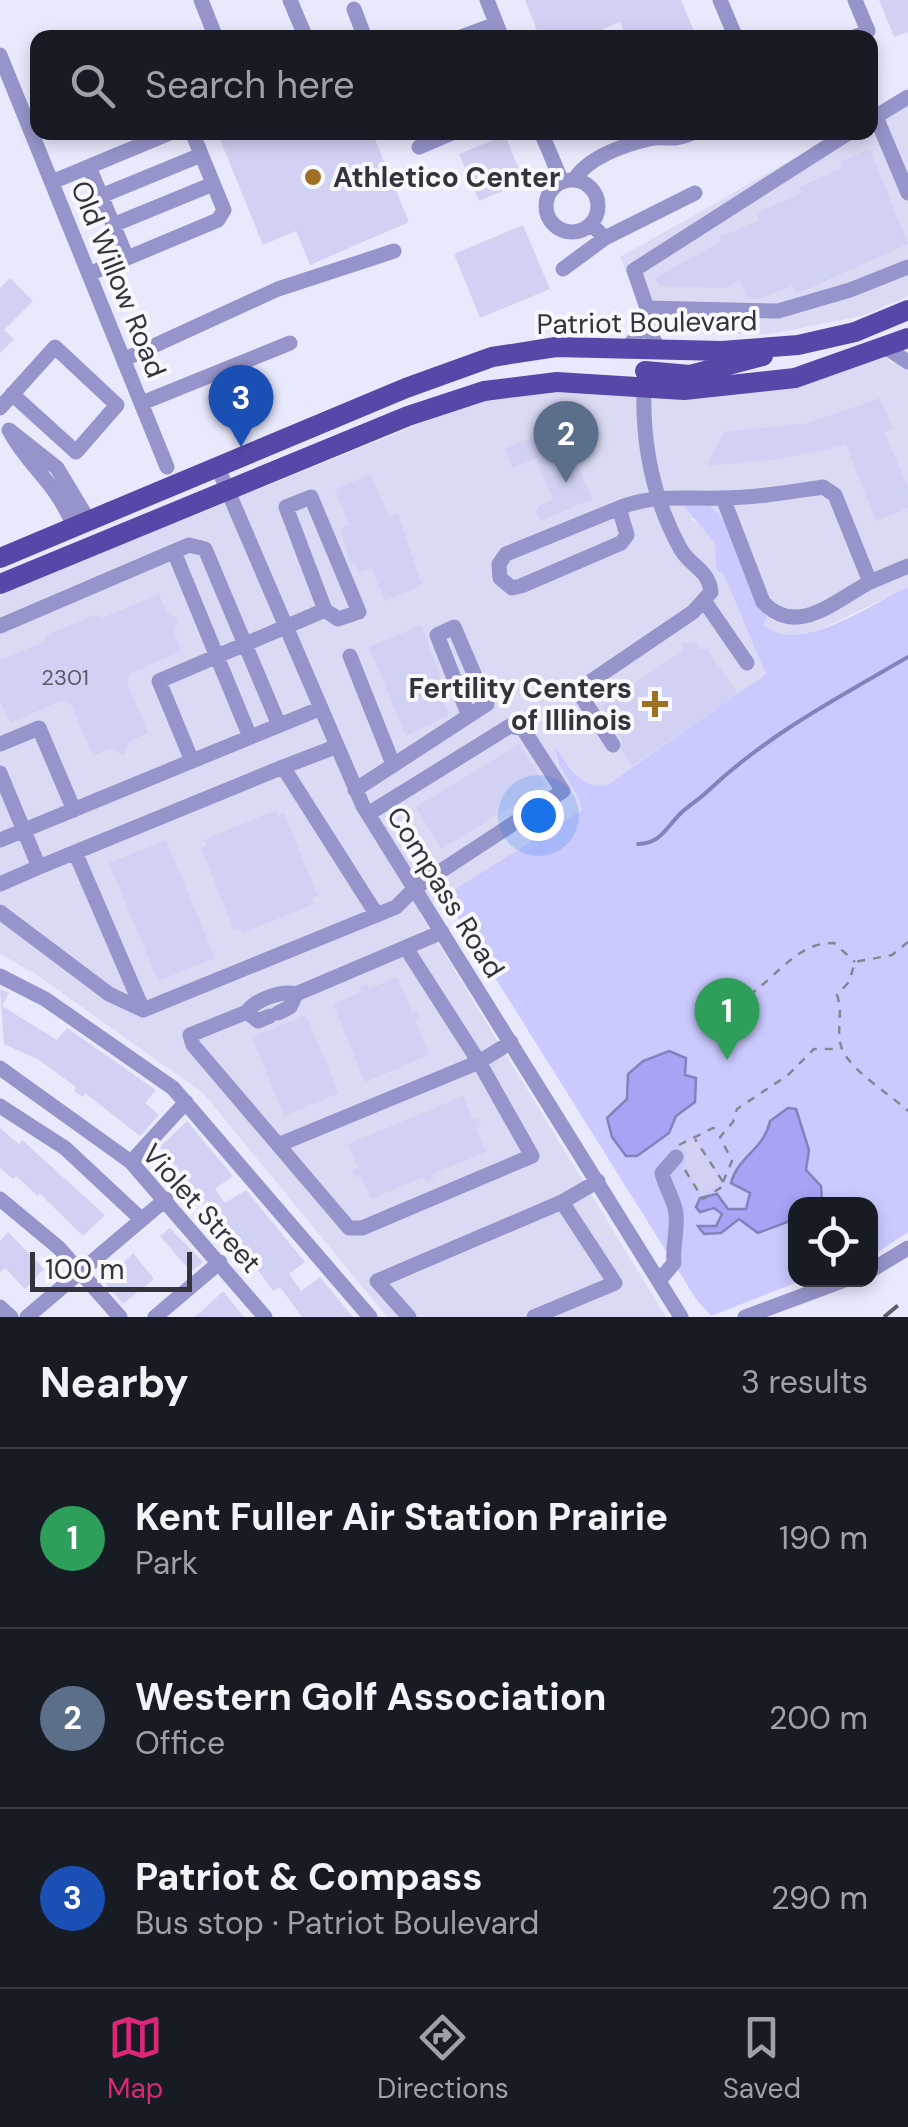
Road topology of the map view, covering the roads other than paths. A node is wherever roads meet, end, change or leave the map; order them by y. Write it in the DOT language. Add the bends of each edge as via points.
graph roads {
  1 [pos="200,0"];
  2 [pos="290,0"];
  3 [pos="486,0"];
  4 [pos="720,0"];
  5 [pos="855,0"];
  6 [pos="354,8"];
  7 [pos="213,30"];
  8 [pos="303,30"];
  9 [pos="363,30"];
  10 [pos="499,30"];
  11 [pos="733,30"];
  12 [pos="868,30"];
  13 [pos="0,55"];
  14 [pos="908,97"];
  15 [pos="30,113"];
  16 [pos="878,115"];
  17 [pos="878,129"];
  18 [pos="39,140"];
  19 [pos="153,140"];
  20 [pos="195,140"];
  21 [pos="434,140"];
  22 [pos="545,140"];
  23 [pos="647,140"];
  24 [pos="837,140"];
  25 [pos="419,146"];
  26 [pos="201,155"];
  27 [pos="89,167"];
  28 [pos="568,181"];
  29 [pos="52,182"];
  30 [pos="213,184"];
  31 [pos="695,193"];
  32 [pos="908,193"];
  33 [pos="101,196"];
  34 [pos="591,224"];
  35 [pos="113,225"];
  36 [pos="605,238"];
  37 [pos="394,251"];
  38 [pos="127,258"];
  39 [pos="908,266"];
  40 [pos="563,269"];
  41 [pos="90,274"];
  42 [pos="908,310"];
  43 [pos="647,316"];
  44 [pos="908,338"];
  45 [pos="290,343"];
  46 [pos="798,345"];
  47 [pos="885,347"];
  48 [pos="628,348"];
  49 [pos="658,349"];
  50 [pos="125,359"];
  51 [pos="908,362"];
  52 [pos="644,378"];
  53 [pos="12,394"];
  54 [pos="142,403"];
  55 [pos="0,408"];
  56 [pos="4,426"];
  57 [pos="166,467"];
  58 [pos="218,468"];
  59 [pos="228,492"];
  60 [pos="659,497"];
  61 [pos="723,498"];
  62 [pos="619,508"];
  63 [pos="81,524"];
  64 [pos="174,552"];
  65 [pos="0,558"];
  66 [pos="908,566"];
  67 [pos="870,582"];
  68 [pos="0,584"];
  69 [pos="705,602"];
  70 [pos="325,610"];
  71 [pos="0,626"];
  72 [pos="285,627"];
  73 [pos="245,644"];
  74 [pos="217,656"];
  75 [pos="350,656"];
  76 [pos="747,663"];
  77 [pos="319,709"];
  78 [pos="468,714"];
  79 [pos="279,725"];
  80 [pos="250,737"];
  81 [pos="0,744"];
  82 [pos="613,745"];
  83 [pos="335,747"];
  84 [pos="192,762"];
  85 [pos="393,764"];
  86 [pos="283,767"];
  87 [pos="0,774"];
  88 [pos="355,790"];
  89 [pos="74,810"];
  90 [pos="368,814"];
  91 [pos="24,830"];
  92 [pos="0,840"];
  93 [pos="75,852"];
  94 [pos="40,866"];
  95 [pos="0,884"];
  96 [pos="415,888"];
  97 [pos="0,912"];
  98 [pos="376,915"];
  99 [pos="442,932"];
  100 [pos="406,948"];
  101 [pos="0,976"];
  102 [pos="296,994"];
  103 [pos="143,1010"];
  104 [pos="246,1012"];
  105 [pos="511,1042"];
  106 [pos="478,1062"];
  107 [pos="0,1068"];
  108 [pos="186,1102"];
  109 [pos="0,1106"];
  110 [pos="278,1145"];
  111 [pos="676,1157"];
  112 [pos="131,1162"];
  113 [pos="598,1181"];
  114 [pos="166,1199"];
  115 [pos="0,1200"];
  116 [pos="562,1202"];
  117 [pos="141,1219"];
  118 [pos="908,1248"];
  119 [pos="220,1262"];
  120 [pos="878,1266"];
  121 [pos="81,1271"];
  122 [pos="659,1281"];
  123 [pos="826,1287"];
  124 [pos="0,1307"];
  125 [pos="562,1312"];
  126 [pos="11,1317"];
  127 [pos="27,1317"];
  128 [pos="120,1317"];
  129 [pos="156,1317"];
  130 [pos="265,1317"];
  131 [pos="370,1317"];
  132 [pos="409,1317"];
  133 [pos="534,1317"];
  134 [pos="680,1317"];
  135 [pos="746,1317"];
  1 -- 7 [label="street"];
  2 -- 8 [label="street"];
  3 -- 10 [label="street"];
  4 -- 11 [label="street"];
  5 -- 12 [label="street"];
  6 -- 9 [label="street"];
  13 -- 15 [label="street, Old Willow Road"];
  14 -- 16 [label="street"];
  17 -- 32 [label="street"];
  18 -- 29 [label="street, Old Willow Road"];
  19 -- 27 [label="street"];
  20 -- 26 [label="street"];
  21 -- 25 [label="street"];
  22 -- 28 [label="street"];
  23 -- 28 [label="street" via="584,164"];
  24 -- 43 [label="street" via="634,270"];
  26 -- 30 [label="street"];
  26 -- 33 [label="street"];
  27 -- 29 [label="street"];
  27 -- 33 [label="street"];
  28 -- 34 [label="street" via="590,186 598,201"];
  28 -- 34 [label="street" via="550,193 549,217 568,232"];
  29 -- 41 [label="street, Old Willow Road"];
  30 -- 35 [label="street"];
  30 -- 38 [label="street" via="224,210 218,220"];
  31 -- 36 [label="street"];
  33 -- 35 [label="street"];
  34 -- 36 [label="street"];
  35 -- 38 [label="street"];
  36 -- 40 [label="street"];
  37 -- 50 [label="street" via="278,289"];
  38 -- 41 [label="street"];
  39 -- 43 [label="street" via="778,311"];
  41 -- 50 [label="street, Old Willow Road"];
  42 -- 46 [label="main road, Patriot Boulevard"];
  43 -- 48 [label="street"];
  43 -- 49 [label="street"];
  44 -- 47 [label="main road"];
  45 -- 54 [label="street"];
  46 -- 49 [label="main road, Patriot Boulevard"];
  46 -- 52 [label="main road" via="699,374"];
  47 -- 51 [label="street"];
  47 -- 52 [label="main road" via="795,378 684,390"];
  48 -- 49 [label="main road, Patriot Boulevard"];
  48 -- 52 [label="main road"];
  48 -- 58 [label="main road, Patriot Boulevard" via="556,347 477,361"];
  50 -- 54 [label="street, Old Willow Road"];
  52 -- 59 [label="main road" via="484,391"];
  52 -- 60 [label="street" via="642,426"];
  53 -- 53 [label="street" via="54,347 117,405 76,452"];
  53 -- 55 [label="street"];
  54 -- 57 [label="street, Old Willow Road"];
  56 -- 63 [label="street" via="57,468"];
  58 -- 59 [label="street, Compass Road"];
  58 -- 63 [label="main road, Patriot Boulevard"];
  59 -- 68 [label="main road"];
  59 -- 72 [label="street, Compass Road"];
  60 -- 61 [label="street"];
  60 -- 62 [label="street"];
  60 -- 69 [label="street" via="682,553 709,577"];
  61 -- 67 [label="street" via="822,487 835,496"];
  61 -- 67 [label="street" via="763,602 775,614 805,618"];
  62 -- 62 [label="street" via="506,554 500,578 512,588 521,586 622,543 627,536"];
  63 -- 65 [label="main road, Patriot Boulevard"];
  64 -- 71 [label="street"];
  64 -- 73 [label="street" via="189,545 205,549"];
  64 -- 74 [label="street"];
  66 -- 67 [label="street"];
  69 -- 76 [label="street"];
  69 -- 82 [label="street" via="581,688"];
  70 -- 70 [label="street" via="338,619 360,612 311,496 286,507"];
  70 -- 72 [label="street"];
  72 -- 73 [label="street"];
  72 -- 77 [label="street, Compass Road"];
  73 -- 74 [label="street"];
  73 -- 79 [label="street"];
  74 -- 80 [label="street"];
  74 -- 84 [label="street" via="158,681"];
  75 -- 85 [label="street"];
  77 -- 79 [label="street"];
  77 -- 83 [label="street, Compass Road"];
  78 -- 78 [label="street" via="487,704 454,627 436,635"];
  78 -- 85 [label="street"];
  79 -- 80 [label="street"];
  80 -- 84 [label="street"];
  81 -- 89 [label="street" via="39,728"];
  83 -- 86 [label="street"];
  83 -- 88 [label="street, Compass Road"];
  84 -- 89 [label="street"];
  85 -- 88 [label="street"];
  86 -- 93 [label="street"];
  86 -- 98 [label="street"];
  87 -- 91 [label="street"];
  88 -- 90 [label="street, Compass Road"];
  89 -- 91 [label="street"];
  90 -- 96 [label="street, Compass Road"];
  90 -- 96 [label="street" via="510,726 523,729 563,791"];
  91 -- 92 [label="street"];
  91 -- 94 [label="street"];
  93 -- 94 [label="street"];
  93 -- 103 [label="street"];
  94 -- 95 [label="street"];
  96 -- 98 [label="street"];
  96 -- 99 [label="street, Compass Road"];
  97 -- 103 [label="street" via="109,994"];
  98 -- 103 [label="street"];
  99 -- 100 [label="street"];
  99 -- 105 [label="street, Compass Road"];
  100 -- 102 [label="street"];
  100 -- 106 [label="street"];
  101 -- 108 [label="street" via="120,1048"];
  102 -- 104 [label="street" via="281,994"];
  102 -- 104 [label="street" via="290,1008 258,1021"];
  104 -- 110 [label="street" via="190,1035"];
  105 -- 106 [label="street"];
  105 -- 113 [label="street, Compass Road"];
  106 -- 110 [label="street"];
  106 -- 110 [label="street" via="532,1156 362,1228 349,1228"];
  107 -- 112 [label="street, Violet Street"];
  108 -- 112 [label="street"];
  108 -- 131 [label="street"];
  109 -- 117 [label="street, Violet Street" via="65,1148"];
  111 -- 122 [label="street" via="662,1173 678,1240 674,1263"];
  112 -- 114 [label="street, Violet Street"];
  113 -- 116 [label="street"];
  113 -- 122 [label="street, Compass Road"];
  114 -- 117 [label="street"];
  114 -- 119 [label="street, Violet Street"];
  115 -- 121 [label="street"];
  116 -- 125 [label="street" via="614,1283"];
  116 -- 132 [label="street" via="377,1281"];
  117 -- 121 [label="street"];
  118 -- 120 [label="street"];
  119 -- 129 [label="street"];
  119 -- 130 [label="street, Violet Street"];
  121 -- 127 [label="street"];
  121 -- 128 [label="street"];
  122 -- 134 [label="street, Compass Road"];
  123 -- 135 [label="street"];
  124 -- 126 [label="street"];
  125 -- 133 [label="street"];
}
